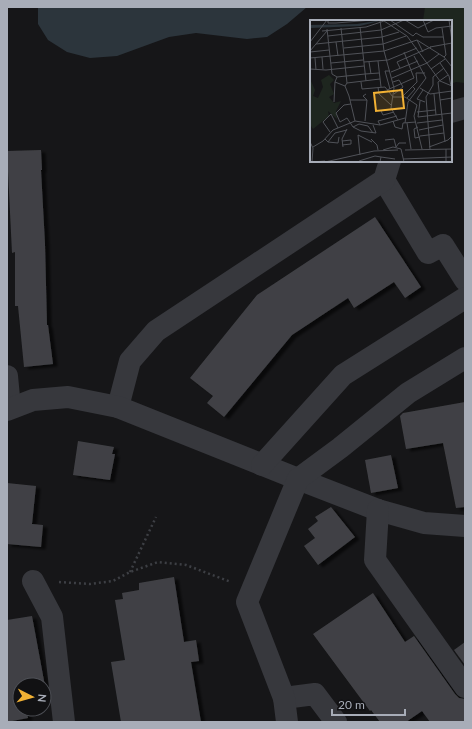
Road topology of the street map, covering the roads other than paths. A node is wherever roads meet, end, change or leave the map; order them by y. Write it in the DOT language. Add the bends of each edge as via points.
graph roads {
  1 [pos="465,108"];
  2 [pos="452,112"];
  3 [pos="387,171"];
  4 [pos="465,280"];
  5 [pos="465,298"];
  6 [pos="465,358"];
  7 [pos="7,376"];
  8 [pos="118,407"];
  9 [pos="9,409"];
  10 [pos="262,465"];
  11 [pos="298,479"];
  12 [pos="378,510"];
  13 [pos="465,526"];
  14 [pos="33,581"];
  15 [pos="465,687"];
  16 [pos="284,698"];
  17 [pos="64,722"];
  18 [pos="287,722"];
  19 [pos="336,722"];
  1 -- 2 [label="street"];
  3 -- 4 [label="street" via="428,253 443,245"];
  3 -- 8 [label="street" via="156,331 130,361"];
  5 -- 10 [label="street" via="343,375"];
  6 -- 11 [label="street" via="408,393"];
  7 -- 9 [label="street"];
  8 -- 9 [label="street" via="68,398 33,400"];
  8 -- 10 [label="street"];
  10 -- 11 [label="street"];
  11 -- 12 [label="street"];
  11 -- 16 [label="street" via="247,602"];
  12 -- 13 [label="street" via="424,523"];
  12 -- 15 [label="street" via="375,560"];
  14 -- 17 [label="street" via="52,617"];
  16 -- 18 [label="street"];
  16 -- 19 [label="street" via="316,694"];
}
